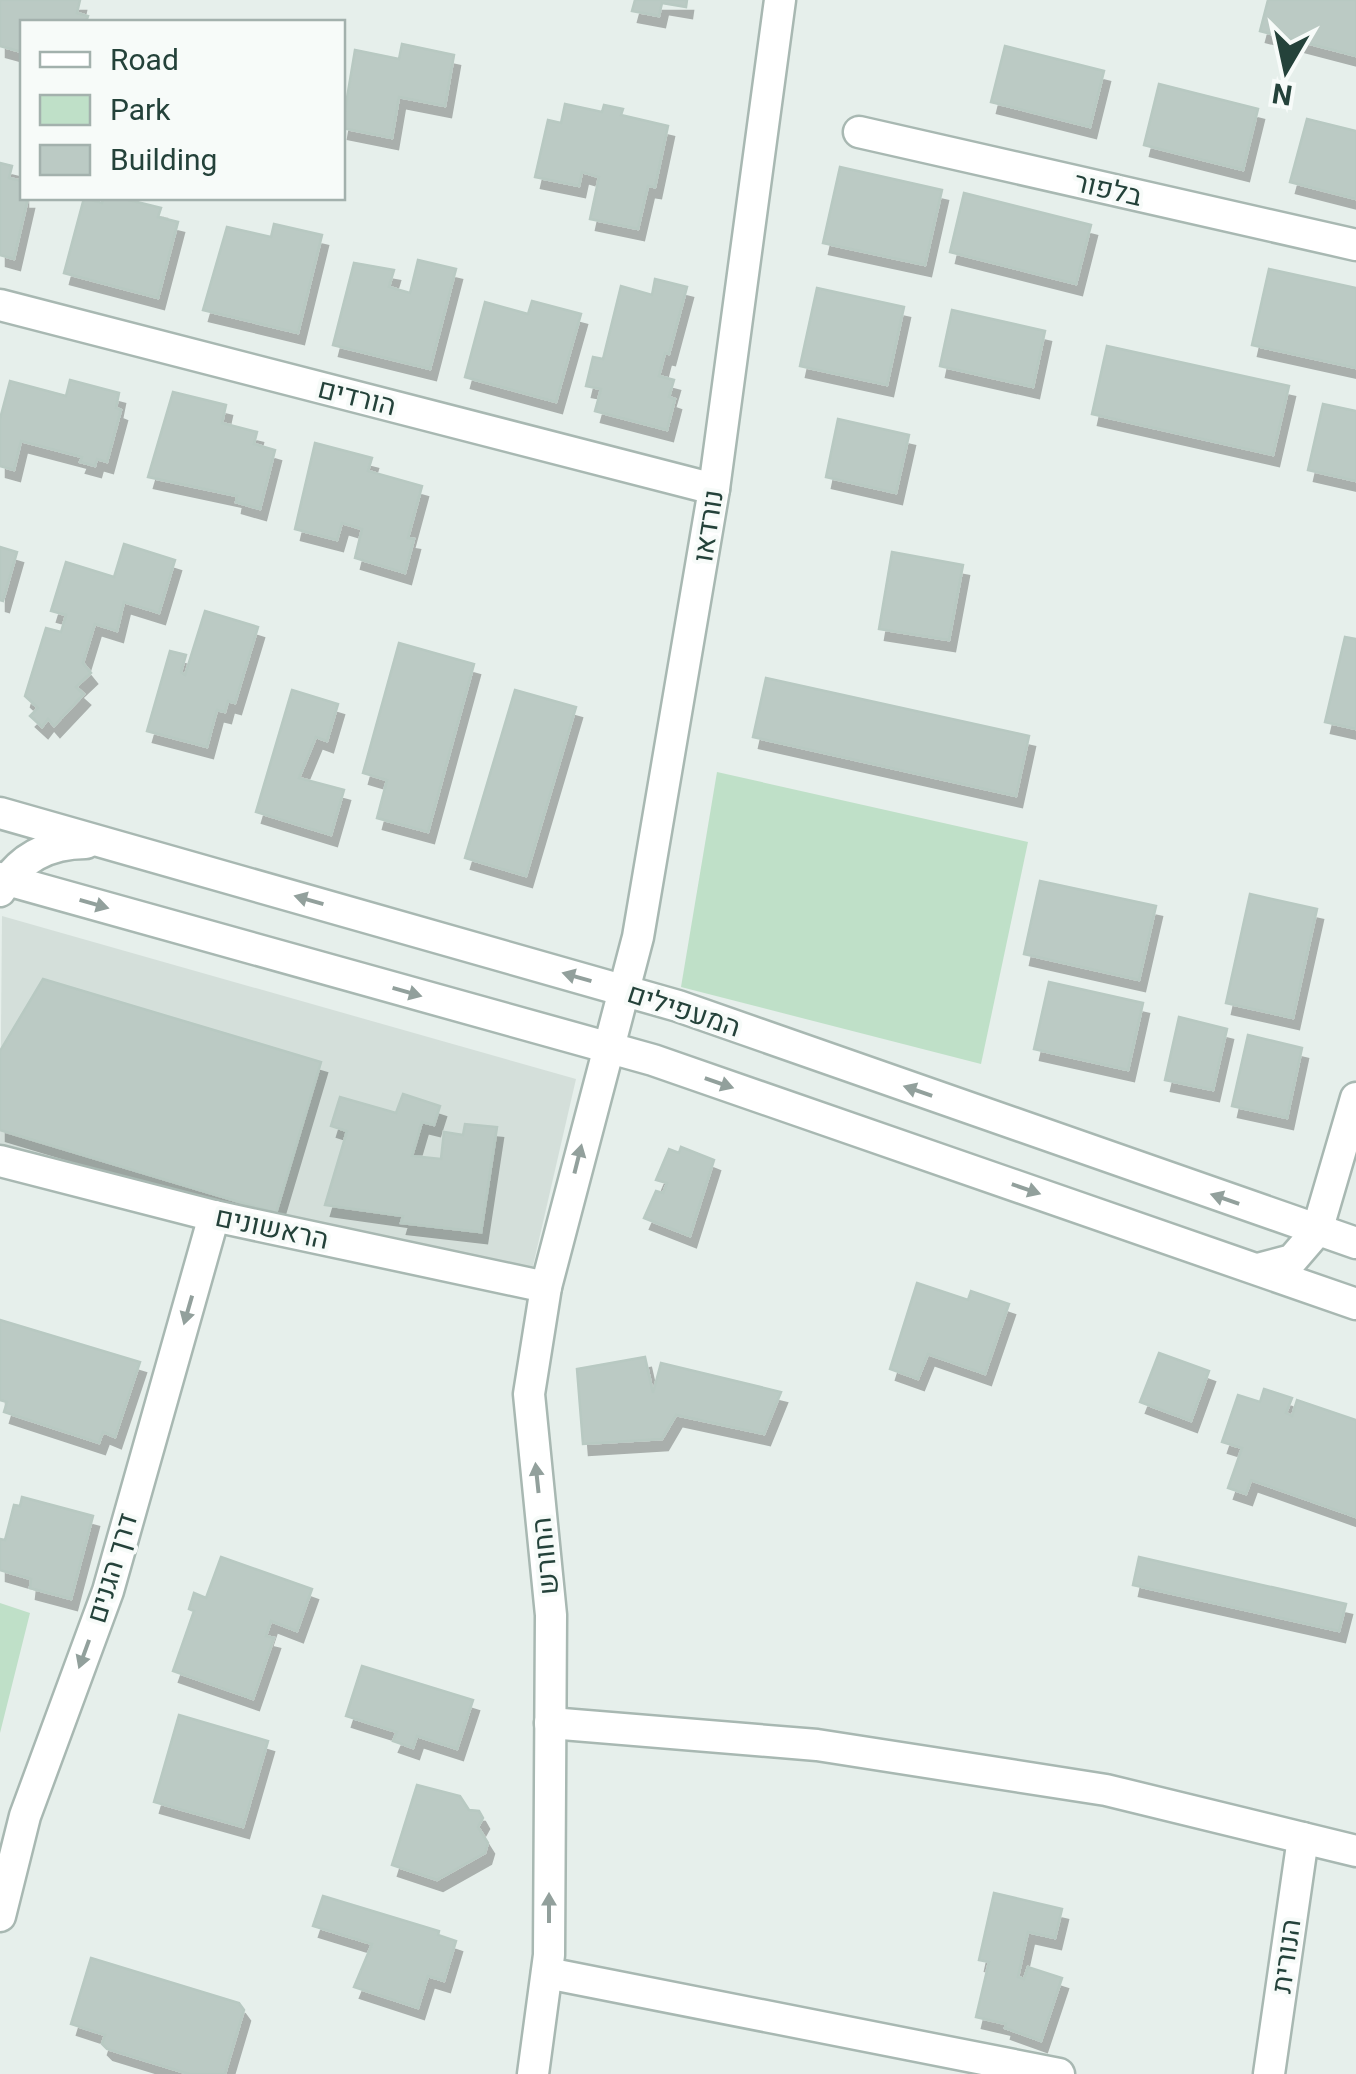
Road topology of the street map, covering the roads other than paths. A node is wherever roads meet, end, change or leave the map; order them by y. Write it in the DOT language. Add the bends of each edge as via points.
graph roads {
  1 [pos="780,0"];
  2 [pos="859,132"];
  3 [pos="1356,245"];
  4 [pos="0,305"];
  5 [pos="714,489"];
  6 [pos="0,813"];
  7 [pos="104,843"];
  8 [pos="2,883"];
  9 [pos="622,990"];
  10 [pos="606,1047"];
  11 [pos="1356,1098"];
  12 [pos="0,1161"];
  13 [pos="214,1216"];
  14 [pos="1317,1231"];
  15 [pos="1356,1244"];
  16 [pos="1258,1269"];
  17 [pos="546,1288"];
  18 [pos="1356,1304"];
  19 [pos="550,1723"];
  20 [pos="1302,1838"];
  21 [pos="1356,1851"];
  22 [pos="0,1916"];
  23 [pos="547,1973"];
  24 [pos="533,2074"];
  25 [pos="1059,2074"];
  26 [pos="1268,2074"];
  1 -- 5 [label="street, נורדאו"];
  2 -- 3 [label="street, בלפור"];
  4 -- 5 [label="street, הורדים"];
  5 -- 9 [label="street, נורדאו" via="638,937"];
  6 -- 7 [label="street, המעפילים"];
  7 -- 8 [label="street" via="54,846 21,862"];
  9 -- 7 [label="street, המעפילים, one-way"];
  8 -- 10 [label="street, המעפילים, one-way"];
  9 -- 10 [label="street, נורדאו"];
  14 -- 9 [label="street, המעפילים, one-way"];
  10 -- 16 [label="street, המעפילים, one-way"];
  17 -- 10 [label="street, החורש, one-way"];
  11 -- 14 [label="street"];
  12 -- 13 [label="street, הראשונים"];
  13 -- 17 [label="street, הראשונים"];
  13 -- 22 [label="street, דרך הגנים, one-way" via="108,1591 25,1816"];
  14 -- 15 [label="street, המעפילים"];
  14 -- 16 [label="street" via="1292,1260"];
  16 -- 18 [label="street, המעפילים"];
  19 -- 17 [label="street, החורש, one-way" via="551,1614 529,1394"];
  19 -- 20 [label="street" via="817,1745 1106,1790"];
  23 -- 19 [label="street, החורש, one-way"];
  20 -- 21 [label="street"];
  20 -- 26 [label="street, הנורית"];
  23 -- 24 [label="street, החורש"];
  23 -- 25 [label="street"];
}
